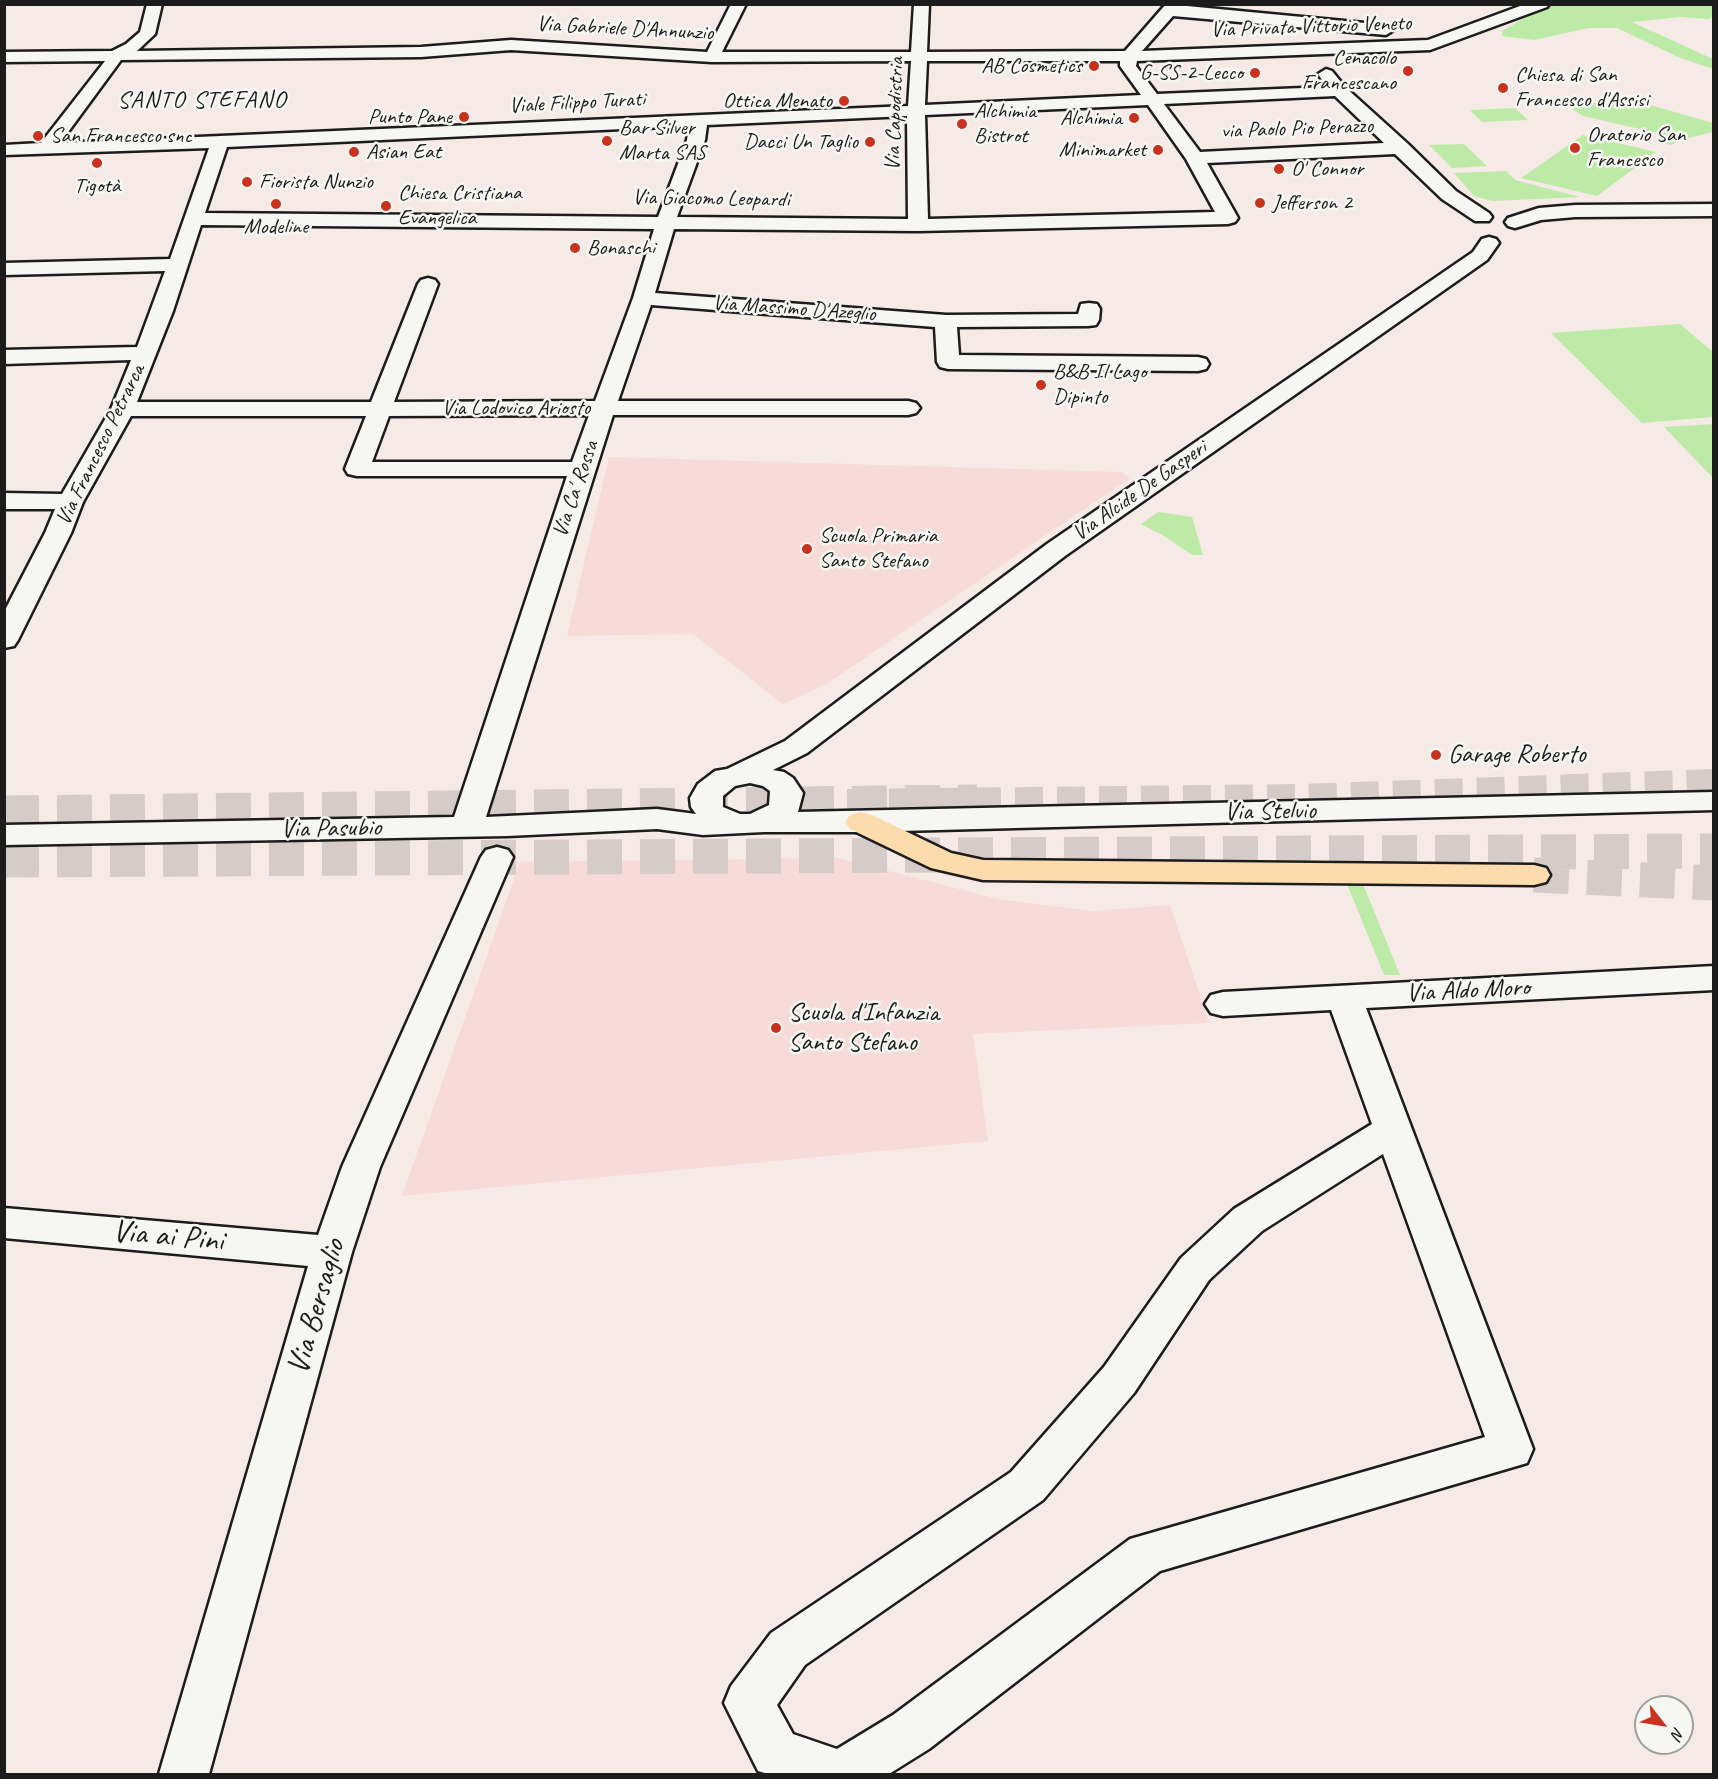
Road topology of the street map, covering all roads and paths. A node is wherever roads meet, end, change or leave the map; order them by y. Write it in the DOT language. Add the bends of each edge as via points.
graph roads {
  1 [pos="155,4"];
  2 [pos="740,4"];
  3 [pos="922,4"];
  4 [pos="1542,4"];
  5 [pos="1526,7"];
  6 [pos="1172,8"];
  7 [pos="1457,36"];
  8 [pos="1309,51"];
  9 [pos="118,54"];
  10 [pos="920,56"];
  11 [pos="1129,56"];
  12 [pos="4,57"];
  13 [pos="712,57"];
  14 [pos="1339,91"];
  15 [pos="1153,100"];
  16 [pos="916,110"];
  17 [pos="699,119"];
  18 [pos="220,143"];
  19 [pos="1402,148"];
  20 [pos="46,149"];
  21 [pos="4,150"];
  22 [pos="1195,158"];
  23 [pos="1713,210"];
  24 [pos="1482,217"];
  25 [pos="1228,218"];
  26 [pos="193,219"];
  27 [pos="666,222"];
  28 [pos="918,225"];
  29 [pos="1495,235"];
  30 [pos="177,265"];
  31 [pos="4,269"];
  32 [pos="428,284"];
  33 [pos="643,298"];
  34 [pos="1089,309"];
  35 [pos="946,321"];
  36 [pos="145,353"];
  37 [pos="4,357"];
  38 [pos="1198,364"];
  39 [pos="605,408"];
  40 [pos="908,408"];
  41 [pos="123,409"];
  42 [pos="379,409"];
  43 [pos="582,469"];
  44 [pos="4,501"];
  45 [pos="70,502"];
  46 [pos="4,640"];
  47 [pos="796,747"];
  48 [pos="738,775"];
  49 [pos="785,793"];
  50 [pos="706,798"];
  51 [pos="1713,801"];
  52 [pos="657,819"];
  53 [pos="826,821"];
  54 [pos="861,822"];
  55 [pos="750,823"];
  56 [pos="467,826"];
  57 [pos="4,835"];
  58 [pos="501,844"];
  59 [pos="1534,875"];
  60 [pos="1713,978"];
  61 [pos="1344,998"];
  62 [pos="1223,1004"];
  63 [pos="1392,1130"];
  64 [pos="4,1222"];
  65 [pos="332,1252"];
  66 [pos="184,1774"];
  67 [pos="835,1774"];
  68 [pos="843,1774"];
  1 -- 9 [label="street" via="147,34"];
  2 -- 13 [label="street"];
  3 -- 10 [label="street, Via Capodistria"];
  4 -- 5 [label="street, Via Privata Vittorio Veneto"];
  5 -- 7 [label="street, Via Privata Vittorio Veneto"];
  6 -- 7 [label="street"];
  6 -- 11 [label="street"];
  7 -- 8 [label="street, Via Privata Vittorio Veneto" via="1430,45"];
  8 -- 11 [label="street, Via Privata Vittorio Veneto"];
  8 -- 14 [label="street"];
  9 -- 12 [label="street, Via Gabriele D'Annunzio"];
  9 -- 13 [label="street, Via Gabriele D'Annunzio" via="421,52 511,45"];
  9 -- 20 [label="street"];
  10 -- 11 [label="street, Via Gabriele D'Annunzio"];
  10 -- 13 [label="street, Via Gabriele D'Annunzio"];
  10 -- 16 [label="street, Via Capodistria"];
  11 -- 15 [label="street, via Paolo Pio Perazzo" via="1128,66"];
  14 -- 15 [label="street, Viale Filippo Turati"];
  14 -- 19 [label="street"];
  15 -- 16 [label="street, Viale Filippo Turati"];
  15 -- 22 [label="street, via Paolo Pio Perazzo"];
  16 -- 17 [label="street, Viale Filippo Turati"];
  16 -- 28 [label="street, Via Capodistria"];
  17 -- 18 [label="street, Viale Filippo Turati"];
  17 -- 27 [label="street, Via Ca' Rossa" via="696,140"];
  18 -- 20 [label="street, Viale Filippo Turati"];
  18 -- 26 [label="street, Via Francesco Petrarca"];
  19 -- 22 [label="street, via Paolo Pio Perazzo"];
  19 -- 24 [label="street" via="1449,195"];
  20 -- 21 [label="street, Viale Filippo Turati"];
  22 -- 25 [label="street, via Paolo Pio Perazzo"];
  23 -- 29 [label="street" via="1539,214"];
  24 -- 29 [label="street"];
  24 -- 29 [label="street" via="1463,221"];
  25 -- 28 [label="street, Via Giacomo Leopardi"];
  26 -- 27 [label="street, Via Giacomo Leopardi"];
  26 -- 30 [label="street, Via Francesco Petrarca"];
  27 -- 28 [label="street, Via Giacomo Leopardi"];
  27 -- 33 [label="street, Via Ca' Rossa"];
  29 -- 47 [label="street, Via Alcide De Gasperi" via="1480,256 1056,550"];
  30 -- 31 [label="street"];
  30 -- 36 [label="street, Via Francesco Petrarca"];
  32 -- 42 [label="street"];
  33 -- 35 [label="street, Via Massimo D'Azeglio"];
  33 -- 39 [label="street, Via Ca' Rossa"];
  34 -- 35 [label="street, Via Massimo D'Azeglio" via="1088,320"];
  35 -- 38 [label="street" via="948,363"];
  36 -- 37 [label="street"];
  36 -- 41 [label="street, Via Francesco Petrarca"];
  39 -- 40 [label="street, Via Lodovico Ariosto"];
  39 -- 42 [label="street, Via Lodovico Ariosto"];
  39 -- 43 [label="street, Via Ca' Rossa"];
  41 -- 42 [label="street, Via Lodovico Ariosto"];
  41 -- 45 [label="street, Via Francesco Petrarca"];
  42 -- 43 [label="street" via="357,468"];
  43 -- 56 [label="street, Via Ca' Rossa"];
  44 -- 45 [label="street"];
  45 -- 46 [label="street, Via Francesco Petrarca"];
  47 -- 48 [label="street, Via Alcide De Gasperi"];
  47 -- 49 [label="street"];
  48 -- 49 [label="street, Via Stelvio" via="763,776"];
  48 -- 50 [label="street, Via Alcide De Gasperi" via="716,784"];
  49 -- 53 [label="street, Via Stelvio"];
  49 -- 55 [label="street" via="784,810"];
  50 -- 52 [label="street, Via Pasubio"];
  50 -- 55 [label="street" via="712,814"];
  51 -- 54 [label="street, Via Stelvio"];
  52 -- 55 [label="street, Via Pasubio" via="703,825"];
  52 -- 58 [label="street, Via Pasubio"];
  53 -- 54 [label="street, Via Stelvio"];
  53 -- 55 [label="street, Via Stelvio"];
  54 -- 59 [label="highway" via="942,861 983,870"];
  56 -- 57 [label="street, Via Pasubio"];
  56 -- 58 [label="street, Via Pasubio"];
  58 -- 65 [label="street, Via Bersaglio" via="361,1167"];
  60 -- 61 [label="street, Via Aldo Moro"];
  61 -- 62 [label="street, Via Aldo Moro"];
  61 -- 63 [label="street"];
  63 -- 67 [label="street" via="1248,1220 1195,1269 1119,1380 1027,1486 788,1649 749,1703 776,1754"];
  63 -- 68 [label="street" via="1511,1449 1146,1554 911,1732"];
  64 -- 65 [label="street, Via ai Pini"];
  65 -- 66 [label="street, Via Bersaglio"];
}
